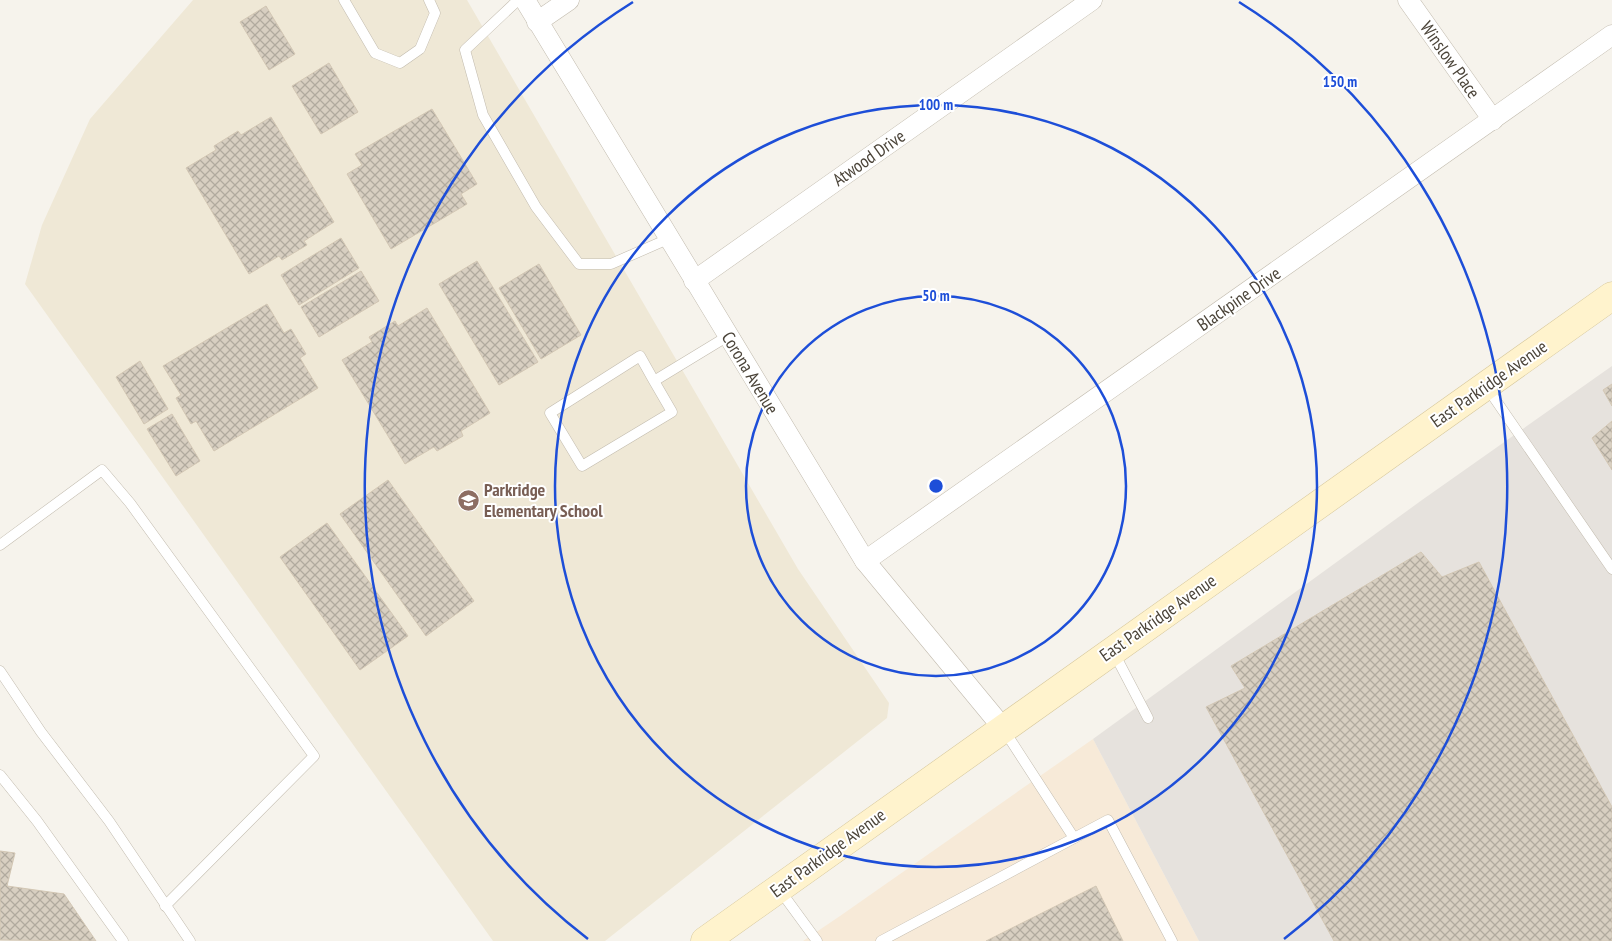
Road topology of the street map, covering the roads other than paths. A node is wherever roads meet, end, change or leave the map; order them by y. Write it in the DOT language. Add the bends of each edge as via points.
graph roads {
  1 [pos="344,0"];
  2 [pos="429,0"];
  3 [pos="518,0"];
  4 [pos="525,0"];
  5 [pos="569,0"];
  6 [pos="1092,0"];
  7 [pos="1408,0"];
  8 [pos="537,22"];
  9 [pos="1612,35"];
  10 [pos="1493,120"];
  11 [pos="668,238"];
  12 [pos="694,281"];
  13 [pos="1612,296"];
  14 [pos="728,336"];
  15 [pos="654,381"];
  16 [pos="1486,386"];
  17 [pos="0,545"];
  18 [pos="865,561"];
  19 [pos="1612,569"];
  20 [pos="1113,650"];
  21 [pos="0,671"];
  22 [pos="1148,718"];
  23 [pos="1003,728"];
  24 [pos="0,775"];
  25 [pos="1074,838"];
  26 [pos="779,888"];
  27 [pos="165,906"];
  28 [pos="123,941"];
  29 [pos="190,941"];
  30 [pos="705,941"];
  31 [pos="817,941"];
  32 [pos="881,941"];
  33 [pos="1172,941"];
  1 -- 2 [label="lane" via="375,53 400,62 420,49 435,13"];
  3 -- 11 [label="lane" via="465,50 483,115 536,207 579,264 611,264"];
  4 -- 8 [label="street, Corona Avenue"];
  5 -- 8 [label="street"];
  6 -- 12 [label="street, Atwood Drive"];
  7 -- 10 [label="street, Winslow Place"];
  8 -- 11 [label="street, Corona Avenue"];
  9 -- 10 [label="street, Blackpine Drive"];
  10 -- 18 [label="street, Blackpine Drive"];
  11 -- 12 [label="street, Corona Avenue"];
  12 -- 14 [label="street, Corona Avenue"];
  13 -- 16 [label="main road, East Parkridge Avenue"];
  14 -- 15 [label="lane"];
  14 -- 18 [label="street, Corona Avenue"];
  15 -- 15 [label="lane" via="640,356 550,413 582,466 672,412"];
  16 -- 19 [label="lane"];
  16 -- 20 [label="main road, East Parkridge Avenue"];
  17 -- 27 [label="lane" via="102,470 141,518 314,756"];
  18 -- 23 [label="street, Corona Avenue"];
  20 -- 22 [label="lane"];
  20 -- 23 [label="main road, East Parkridge Avenue"];
  21 -- 27 [label="lane" via="41,732 109,821"];
  23 -- 25 [label="lane"];
  23 -- 26 [label="main road, East Parkridge Avenue"];
  24 -- 28 [label="lane"];
  25 -- 32 [label="lane"];
  25 -- 33 [label="lane" via="1108,820"];
  26 -- 30 [label="main road, East Parkridge Avenue"];
  26 -- 31 [label="lane"];
  27 -- 29 [label="lane"];
}
